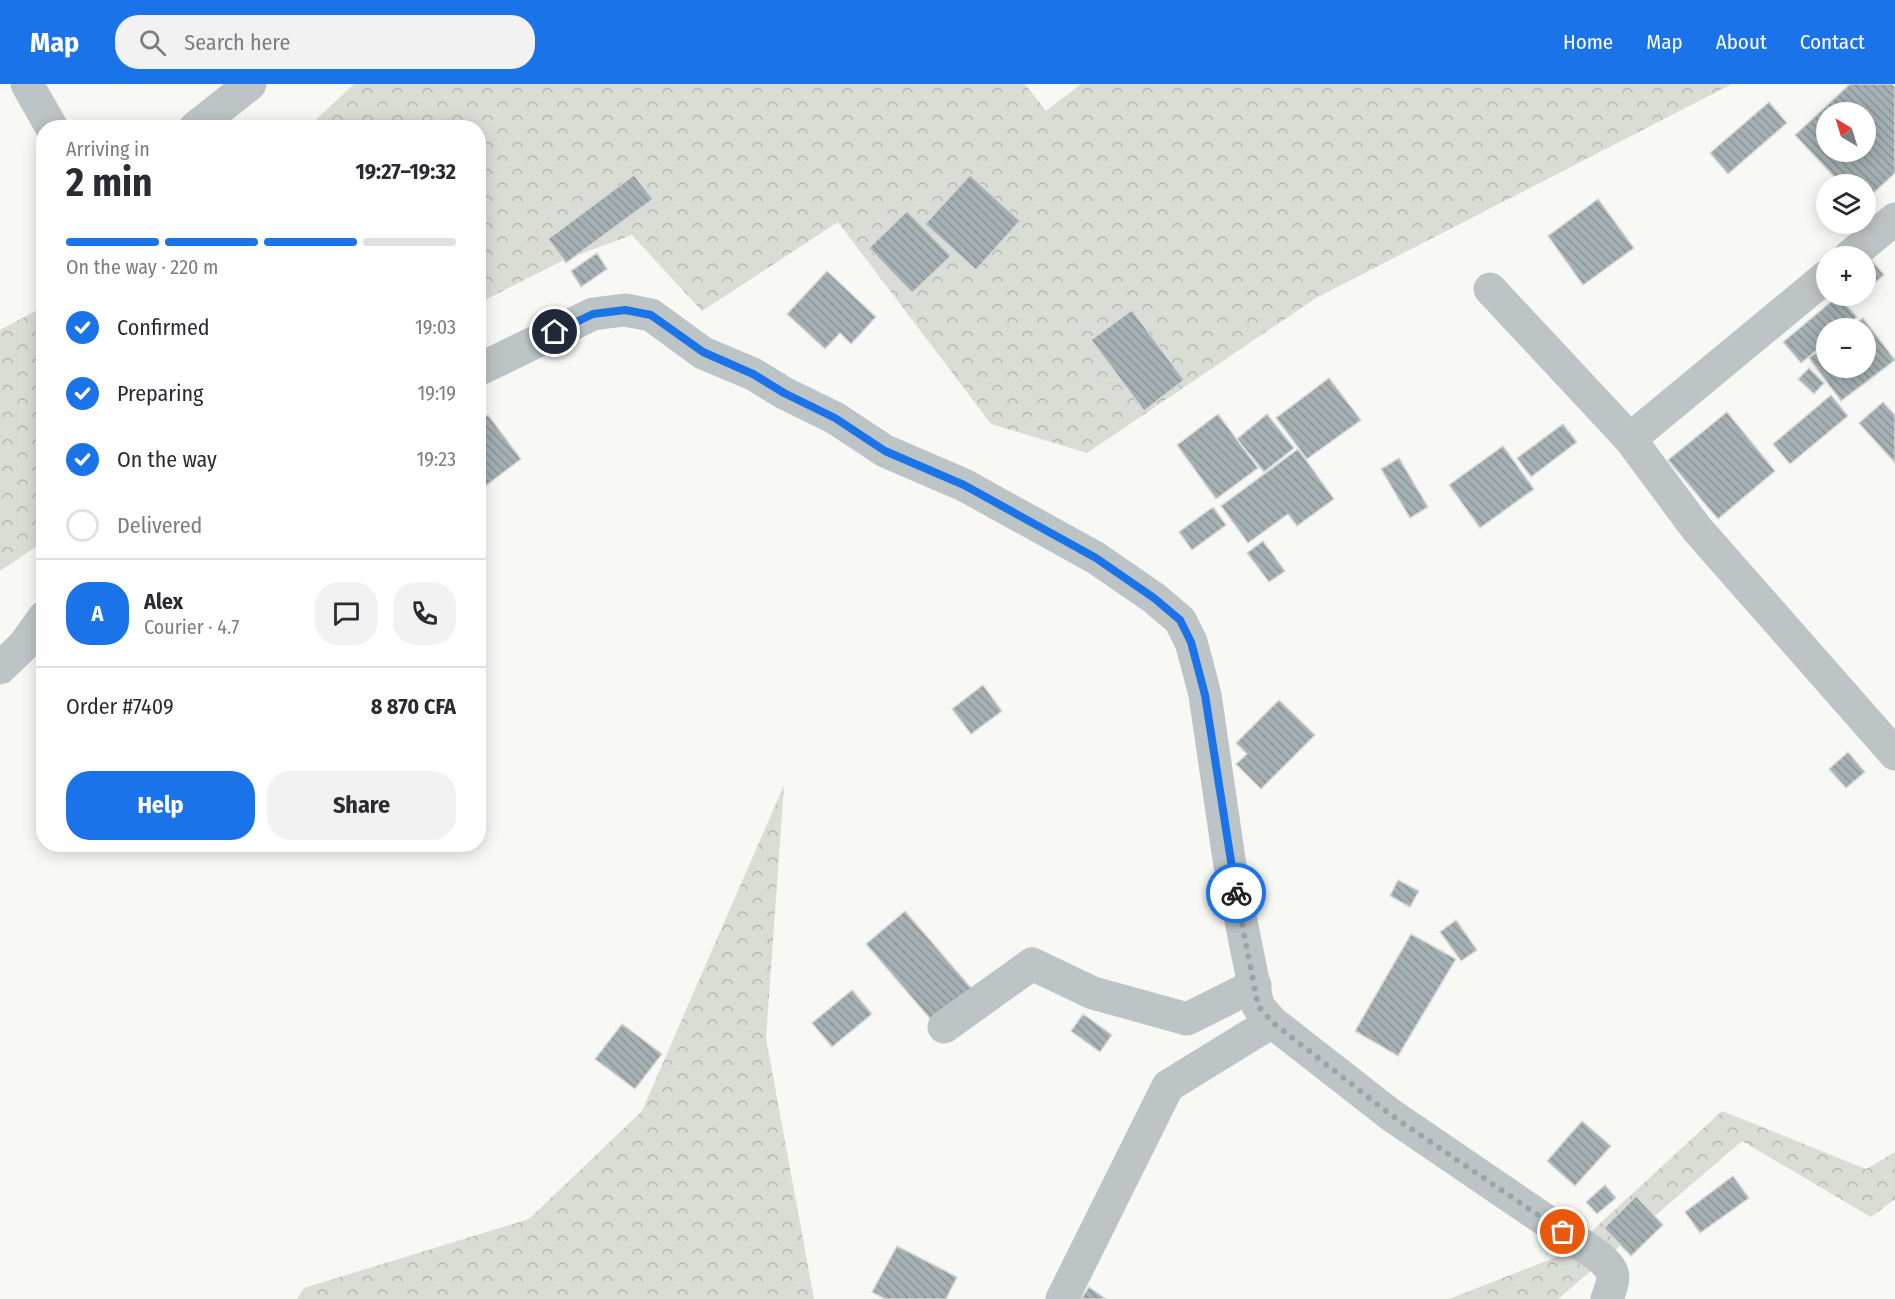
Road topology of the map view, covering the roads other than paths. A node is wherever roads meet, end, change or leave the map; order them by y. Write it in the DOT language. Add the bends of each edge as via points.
graph roads {
  1 [pos="27,84"];
  2 [pos="250,84"];
  3 [pos="47,120"];
  4 [pos="205,120"];
  5 [pos="1895,219"];
  6 [pos="1862,246"];
  7 [pos="1816,285"];
  8 [pos="1491,289"];
  9 [pos="486,366"];
  10 [pos="1630,439"];
  11 [pos="36,628"];
  12 [pos="0,668"];
  13 [pos="1895,754"];
  14 [pos="1255,985"];
  15 [pos="1272,1022"];
  16 [pos="945,1027"];
  17 [pos="1062,1299"];
  18 [pos="1607,1299"];
  1 -- 3 [label="street"];
  2 -- 4 [label="street"];
  5 -- 6 [label="street"];
  7 -- 10 [label="street"];
  8 -- 10 [label="street"];
  9 -- 14 [label="street" via="593,314 625,310 651,315 703,352 835,418 885,451 974,490 1096,558 1154,598 1180,620 1197,664 1230,866"];
  10 -- 13 [label="street" via="1697,529"];
  11 -- 12 [label="street"];
  14 -- 15 [label="street" via="1258,1006"];
  14 -- 16 [label="street" via="1187,1018 1093,993 1032,964"];
  15 -- 17 [label="street" via="1168,1086"];
  15 -- 18 [label="street" via="1391,1115 1598,1256 1610,1266 1613,1280"];
}
